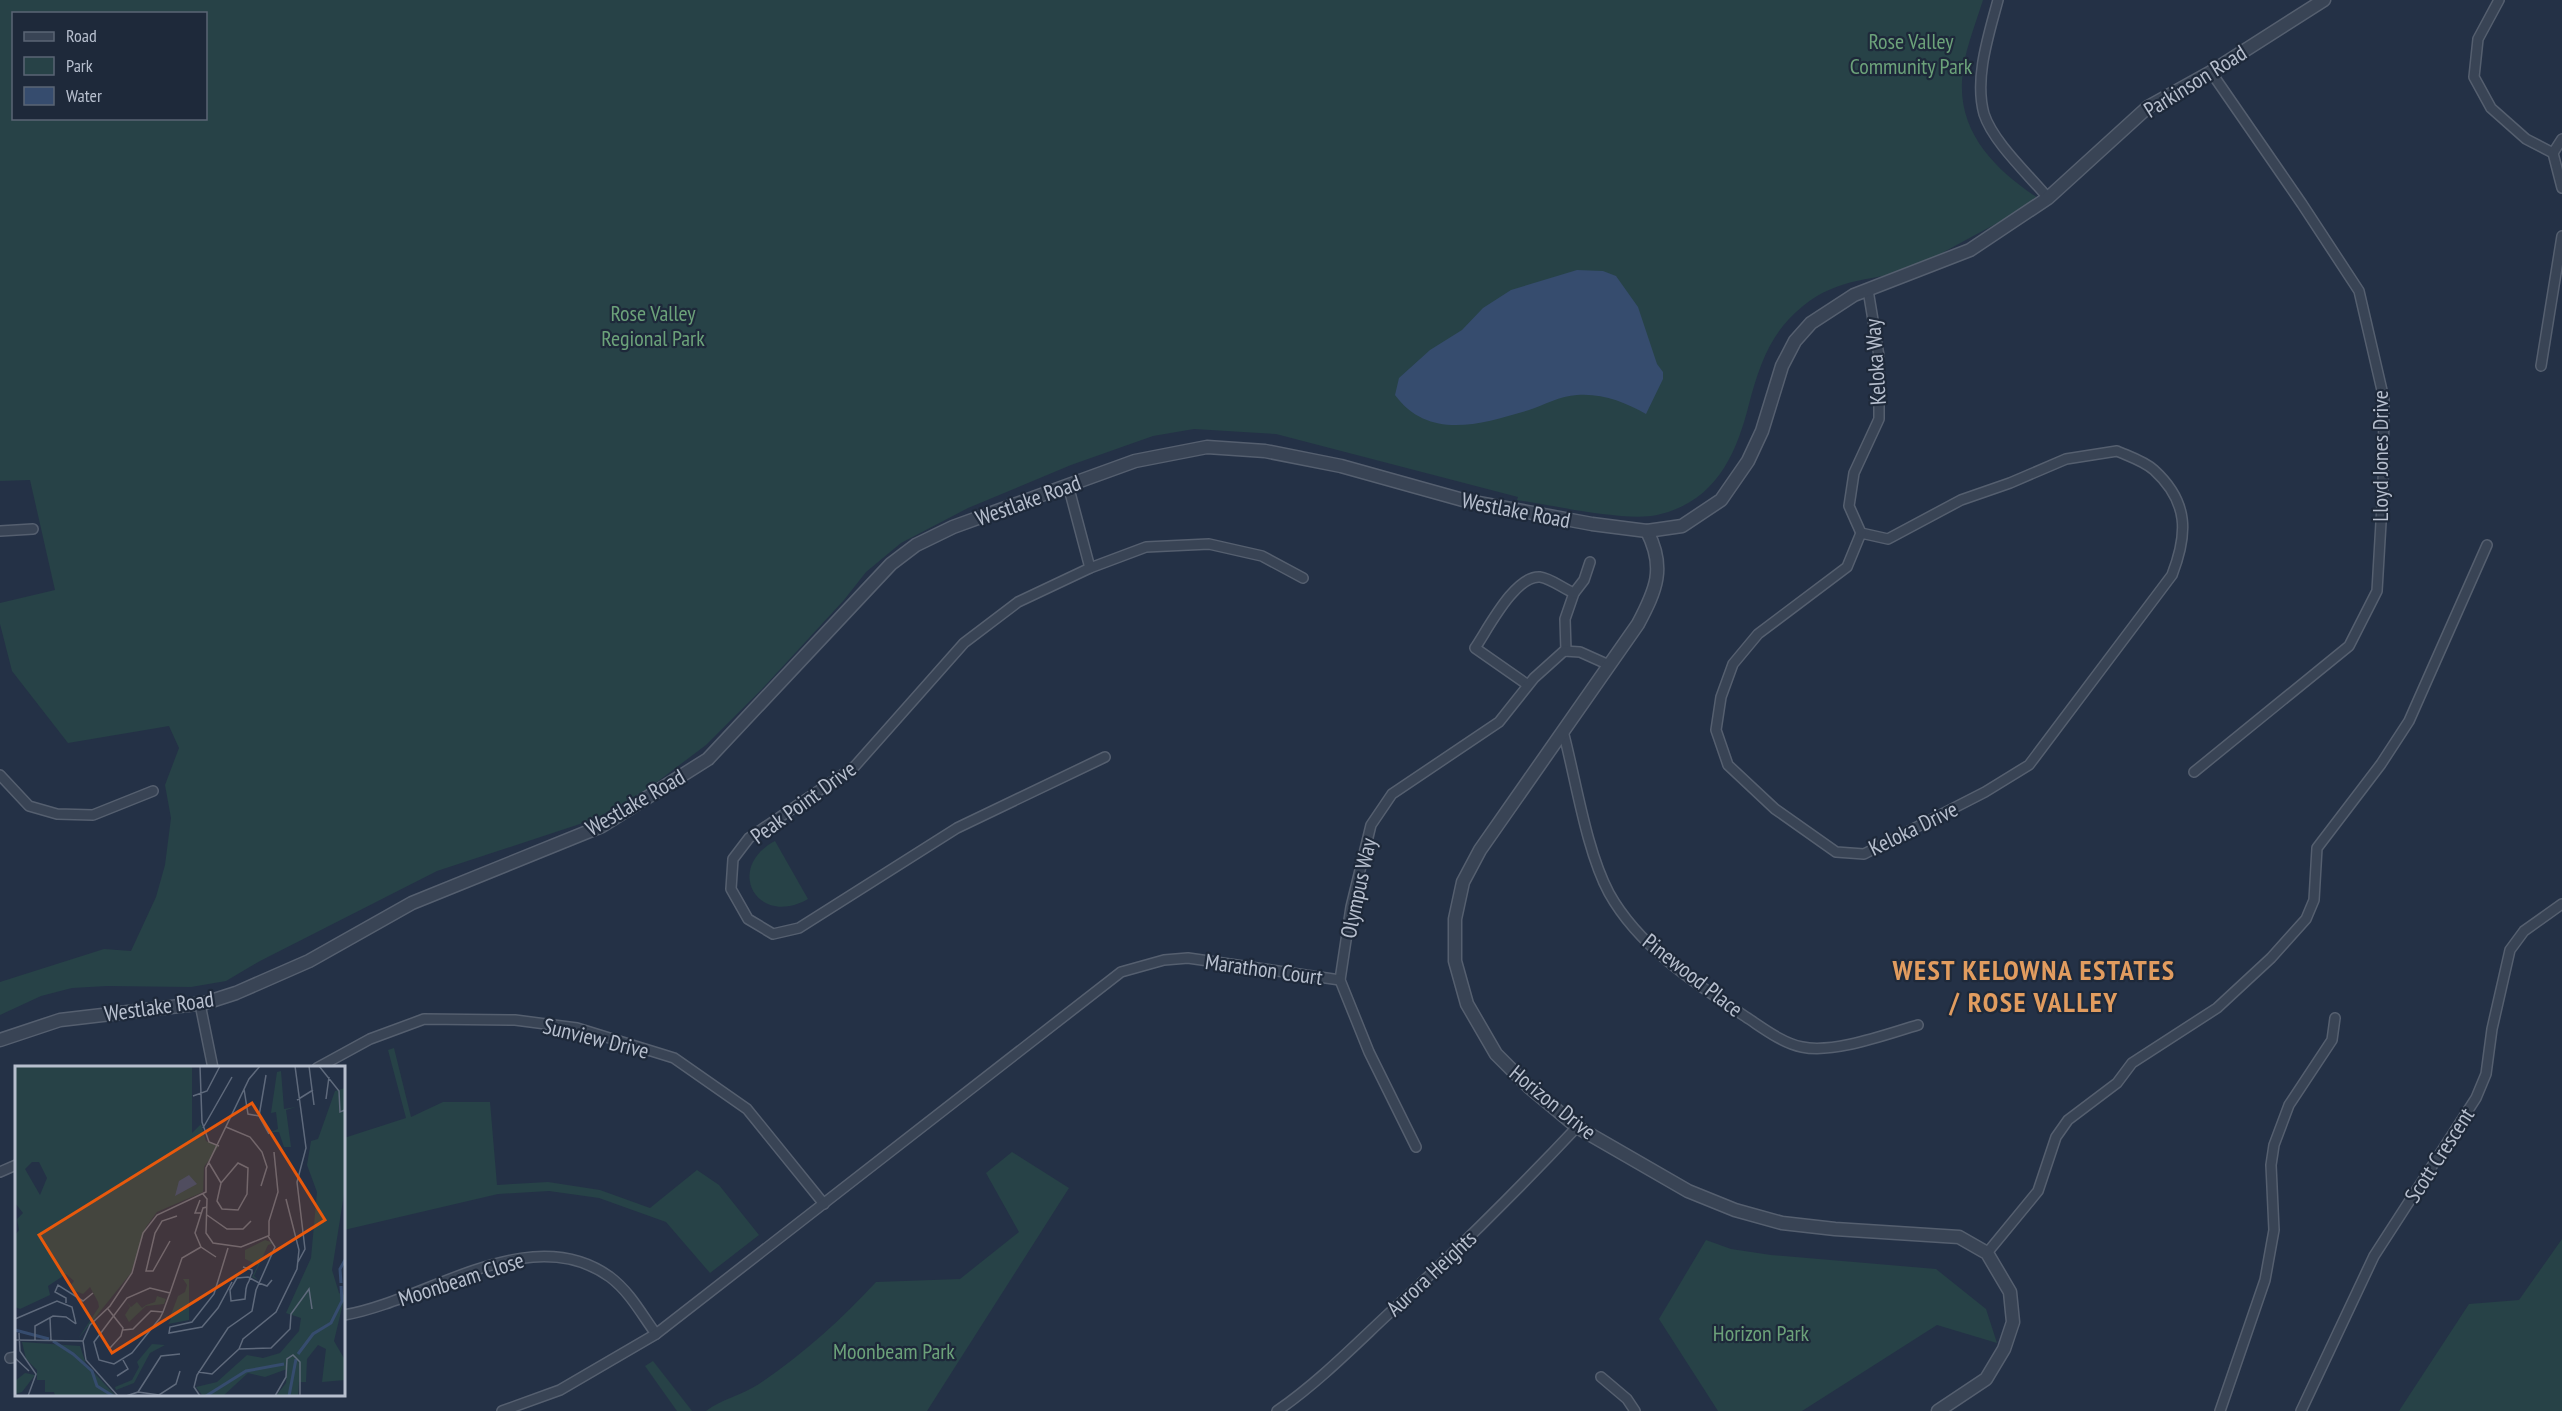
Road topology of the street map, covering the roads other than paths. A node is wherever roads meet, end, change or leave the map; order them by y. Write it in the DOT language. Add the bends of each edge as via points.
graph roads {
  1 [pos="1998,0"];
  2 [pos="2324,0"];
  3 [pos="2499,0"];
  4 [pos="2211,72"];
  5 [pos="2562,139"];
  6 [pos="2553,153"];
  7 [pos="2562,188"];
  8 [pos="2048,198"];
  9 [pos="2562,236"];
  10 [pos="1868,290"];
  11 [pos="2541,366"];
  12 [pos="1068,485"];
  13 [pos="33,529"];
  14 [pos="0,531"];
  15 [pos="1647,531"];
  16 [pos="1861,533"];
  17 [pos="2487,545"];
  18 [pos="1590,562"];
  19 [pos="1090,568"];
  20 [pos="1303,578"];
  21 [pos="1574,593"];
  22 [pos="1566,651"];
  23 [pos="1609,665"];
  24 [pos="1528,685"];
  25 [pos="1563,731"];
  26 [pos="1105,757"];
  27 [pos="2194,772"];
  28 [pos="0,775"];
  29 [pos="153,791"];
  30 [pos="2562,904"];
  31 [pos="1340,980"];
  32 [pos="201,1004"];
  33 [pos="2335,1018"];
  34 [pos="1918,1025"];
  35 [pos="0,1040"];
  36 [pos="213,1066"];
  37 [pos="321,1066"];
  38 [pos="1577,1127"];
  39 [pos="1416,1146"];
  40 [pos="15,1165"];
  41 [pos="0,1172"];
  42 [pos="824,1204"];
  43 [pos="1987,1252"];
  44 [pos="345,1315"];
  45 [pos="656,1335"];
  46 [pos="1601,1377"];
  47 [pos="502,1411"];
  48 [pos="1277,1411"];
  49 [pos="1635,1411"];
  50 [pos="1938,1411"];
  51 [pos="2220,1411"];
  52 [pos="2301,1411"];
  1 -- 8 [label="street" via="1981,77 1984,114 2001,143"];
  2 -- 4 [label="street, Parkinson Road"];
  3 -- 6 [label="street" via="2478,39 2474,77 2491,108 2526,139"];
  4 -- 8 [label="street, Parkinson Road" via="2148,107"];
  4 -- 27 [label="street, Lloyd Jones Drive" via="2359,291 2384,399 2383,488 2377,591 2349,646"];
  5 -- 6 [label="street"];
  6 -- 7 [label="street"];
  8 -- 10 [label="street, Westlake Road" via="1970,250"];
  9 -- 11 [label="street"];
  10 -- 15 [label="street, Westlake Road" via="1810,323 1795,341 1748,461 1721,500 1682,526"];
  10 -- 16 [label="street, Keloka Way" via="1879,356 1879,419 1854,473 1849,506"];
  12 -- 15 [label="street, Westlake Road" via="1153,456 1225,446 1341,466 1462,500"];
  12 -- 19 [label="street"];
  12 -- 32 [label="street, Westlake Road" via="952,527 916,545 884,572 708,759 602,826 412,903 309,961"];
  13 -- 14 [label="street"];
  15 -- 23 [label="street, Horizon Drive" via="1656,549 1656,590"];
  16 -- 16 [label="street, Keloka Drive" via="1888,539 1961,500 2066,459 2116,451 2153,469 2180,501 2183,546 2172,575 2029,765 1864,854 1836,852 1775,810 1728,765 1716,730 1721,697 1733,664 1758,634 1847,567"];
  17 -- 43 [label="street" via="2409,721 2317,848 2314,900 2306,919 2217,1008 2132,1063 2117,1083 2068,1120 2056,1137 2038,1191"];
  18 -- 21 [label="street"];
  19 -- 20 [label="street, Peak Point Drive" via="1146,547 1209,544 1262,556"];
  19 -- 26 [label="street, Peak Point Drive" via="1018,603 964,643 855,766 749,838 733,859 730,889 748,919 773,934 799,928 957,828"];
  21 -- 22 [label="street" via="1565,619"];
  21 -- 24 [label="street" via="1540,577 1526,580 1511,593 1475,648"];
  22 -- 23 [label="street" via="1580,652"];
  22 -- 24 [label="street, Olympus Way"];
  23 -- 25 [label="street, Horizon Drive"];
  24 -- 31 [label="street, Olympus Way" via="1499,722 1406,782 1371,825 1351,907"];
  25 -- 34 [label="street, Pinewood Place" via="1594,858 1610,893 1635,929 1669,962 1769,1032 1803,1047 1832,1046"];
  25 -- 38 [label="street, Horizon Drive" via="1480,850 1463,882 1455,919 1455,961 1467,1004 1496,1054"];
  28 -- 29 [label="street" via="29,806 57,814 93,815"];
  30 -- 52 [label="street, Scott Crescent" via="2524,931 2510,950 2486,1074 2476,1098 2374,1256"];
  31 -- 39 [label="street" via="1369,1052"];
  31 -- 42 [label="street, Marathon Court" via="1188,958 1121,972"];
  32 -- 35 [label="street, Westlake Road" via="60,1020"];
  32 -- 36 [label="street"];
  33 -- 51 [label="street" via="2332,1040 2289,1105 2274,1145 2274,1230 2265,1280"];
  37 -- 42 [label="street, Sunview Drive" via="370,1039 424,1019 515,1020 577,1028 674,1058 747,1109"];
  38 -- 43 [label="street, Horizon Drive" via="1688,1191 1735,1210 1782,1223 1959,1237"];
  38 -- 48 [label="street, Aurora Heights" via="1447,1259 1347,1353"];
  40 -- 41 [label="street"];
  42 -- 45 [label="street"];
  43 -- 50 [label="street" via="2010,1292 2013,1322 2004,1349 1986,1379"];
  44 -- 45 [label="street, Moonbeam Close" via="367,1311 496,1264 531,1255 564,1256 611,1278 631,1298"];
  45 -- 47 [label="street" via="560,1390"];
  46 -- 49 [label="street"];
}
